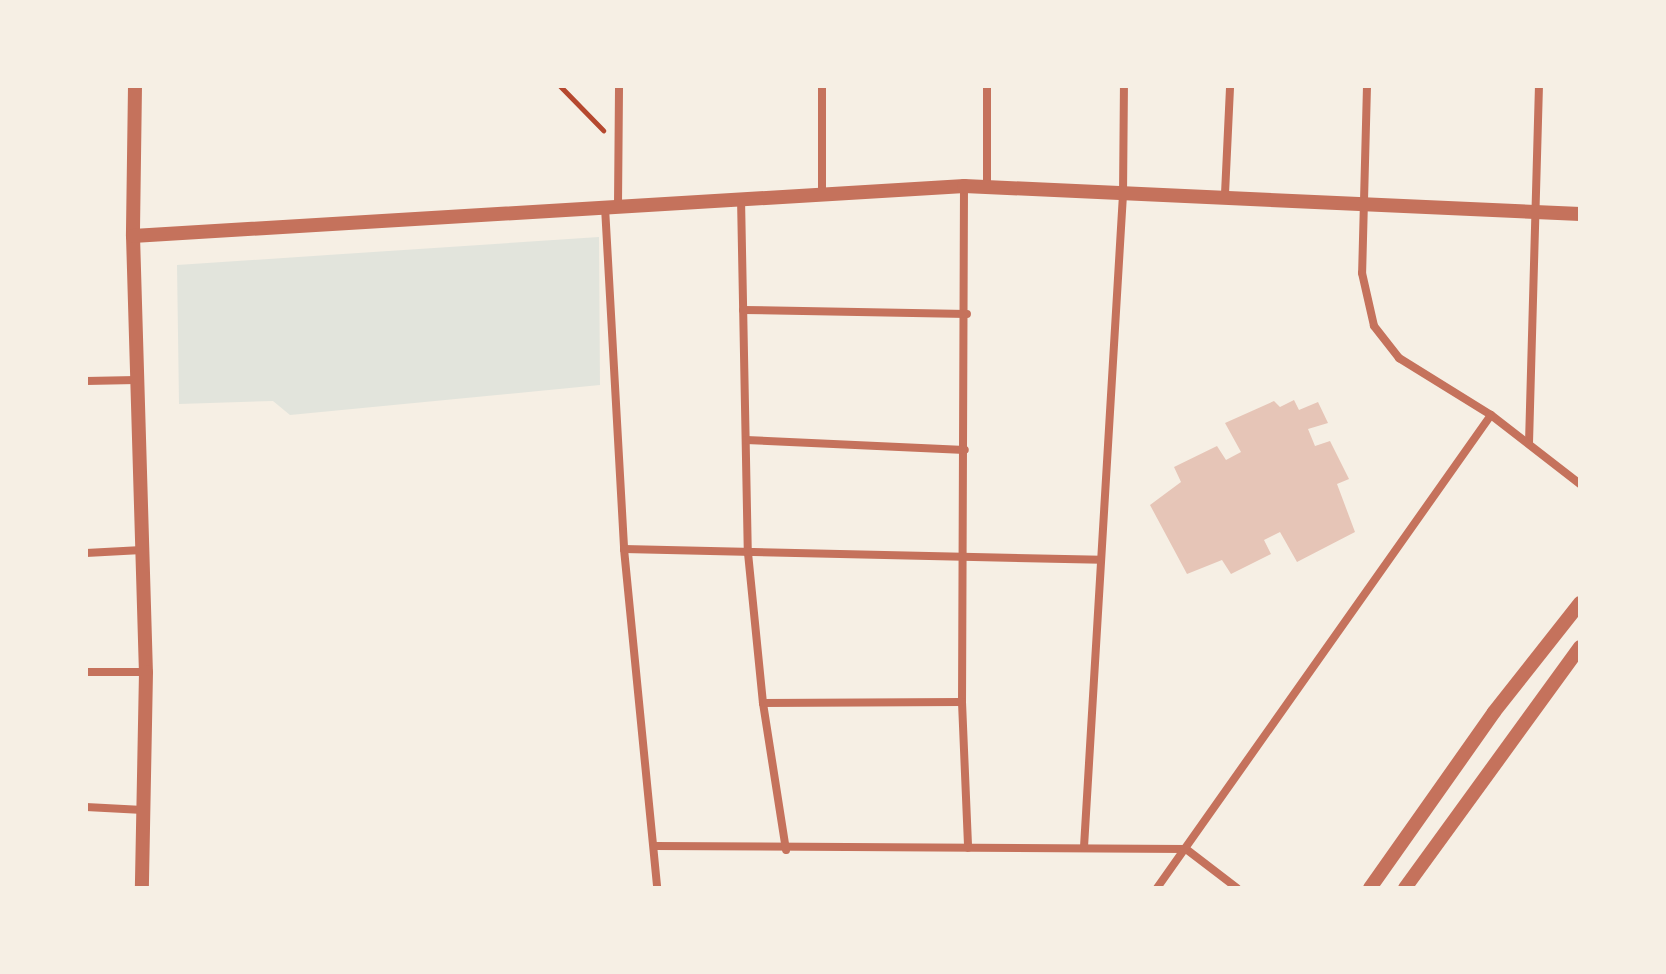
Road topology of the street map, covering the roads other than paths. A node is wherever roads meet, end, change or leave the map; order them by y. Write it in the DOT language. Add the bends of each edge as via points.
graph roads {
  1 [pos="135,86"];
  2 [pos="619,86"];
  3 [pos="822,86"];
  4 [pos="987,86"];
  5 [pos="1124,86"];
  6 [pos="1230,86"];
  7 [pos="1367,86"];
  8 [pos="1539,86"];
  9 [pos="964,186"];
  10 [pos="987,187"];
  11 [pos="822,194"];
  12 [pos="1225,194"];
  13 [pos="1123,195"];
  14 [pos="741,198"];
  15 [pos="1366,200"];
  16 [pos="612,205"];
  17 [pos="1537,210"];
  18 [pos="1580,214"];
  19 [pos="133,236"];
  20 [pos="743,310"];
  21 [pos="967,314"];
  22 [pos="136,380"];
  23 [pos="86,381"];
  24 [pos="1491,415"];
  25 [pos="746,440"];
  26 [pos="1529,443"];
  27 [pos="965,450"];
  28 [pos="1580,484"];
  29 [pos="624,549"];
  30 [pos="142,550"];
  31 [pos="86,553"];
  32 [pos="748,553"];
  33 [pos="964,556"];
  34 [pos="1101,560"];
  35 [pos="1580,603"];
  36 [pos="1580,647"];
  37 [pos="86,672"];
  38 [pos="146,672"];
  39 [pos="962,702"];
  40 [pos="763,703"];
  41 [pos="86,807"];
  42 [pos="143,810"];
  43 [pos="654,846"];
  44 [pos="1084,847"];
  45 [pos="968,848"];
  46 [pos="1186,849"];
  47 [pos="786,850"];
  48 [pos="142,888"];
  49 [pos="657,888"];
  50 [pos="1157,888"];
  51 [pos="1237,888"];
  52 [pos="1370,888"];
  53 [pos="1405,888"];
  1 -- 19 [label="street"];
  2 -- 16 [label="street"];
  3 -- 11 [label="street"];
  4 -- 10 [label="street"];
  5 -- 13 [label="street"];
  6 -- 12 [label="street"];
  7 -- 15 [label="street"];
  8 -- 17 [label="street"];
  9 -- 10 [label="street"];
  9 -- 11 [label="street"];
  9 -- 21 [label="street"];
  10 -- 13 [label="street"];
  11 -- 14 [label="street"];
  12 -- 13 [label="street"];
  12 -- 15 [label="street"];
  13 -- 34 [label="street"];
  14 -- 16 [label="street"];
  14 -- 20 [label="street"];
  15 -- 17 [label="street"];
  15 -- 24 [label="street" via="1362,273 1374,326 1399,358"];
  16 -- 19 [label="street"];
  16 -- 29 [label="street"];
  17 -- 18 [label="street"];
  17 -- 26 [label="street"];
  19 -- 22 [label="street"];
  20 -- 21 [label="street"];
  20 -- 25 [label="street"];
  21 -- 27 [label="street"];
  22 -- 23 [label="street"];
  22 -- 30 [label="street"];
  24 -- 26 [label="street"];
  24 -- 46 [label="street"];
  25 -- 27 [label="street"];
  25 -- 32 [label="street"];
  26 -- 28 [label="street"];
  27 -- 33 [label="street"];
  29 -- 32 [label="street"];
  29 -- 43 [label="street"];
  30 -- 31 [label="street"];
  30 -- 38 [label="street"];
  32 -- 33 [label="street"];
  32 -- 40 [label="street"];
  33 -- 34 [label="street"];
  33 -- 39 [label="street"];
  34 -- 44 [label="street"];
  35 -- 52 [label="street" via="1494,712"];
  36 -- 53 [label="street"];
  37 -- 38 [label="street"];
  38 -- 42 [label="street"];
  39 -- 40 [label="street"];
  39 -- 45 [label="street"];
  40 -- 47 [label="street"];
  41 -- 42 [label="street"];
  42 -- 48 [label="street"];
  43 -- 47 [label="street"];
  43 -- 49 [label="street"];
  44 -- 45 [label="street"];
  44 -- 46 [label="street"];
  45 -- 47 [label="street"];
  46 -- 50 [label="street"];
  46 -- 51 [label="street"];
}
